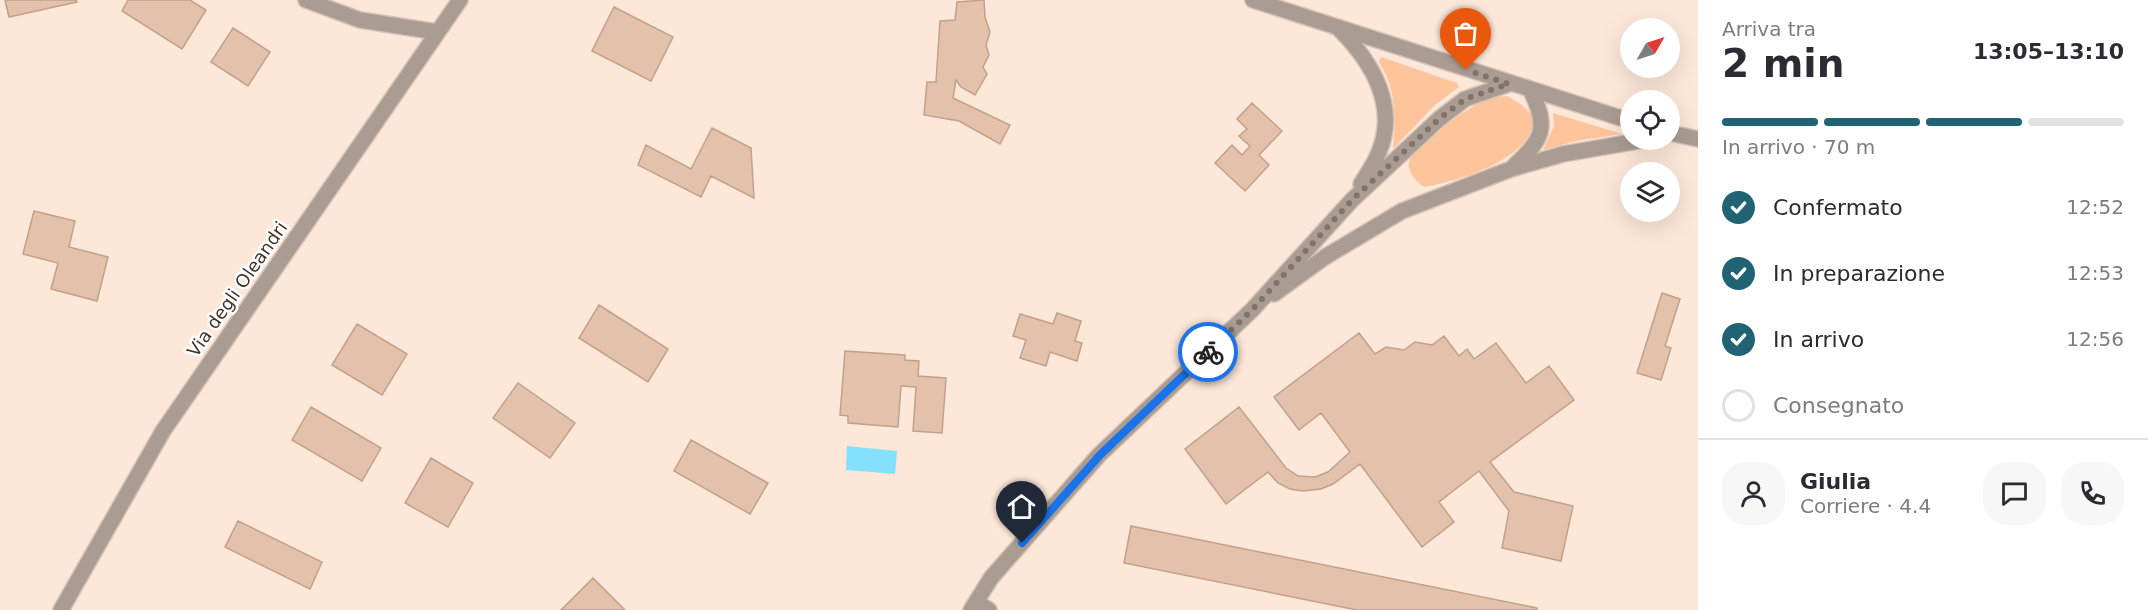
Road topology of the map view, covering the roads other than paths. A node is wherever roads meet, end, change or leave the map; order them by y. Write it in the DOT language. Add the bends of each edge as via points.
graph roads {
  1 [pos="306,0"];
  2 [pos="460,0"];
  3 [pos="1253,0"];
  4 [pos="1337,28"];
  5 [pos="438,32"];
  6 [pos="1509,84"];
  7 [pos="1531,91"];
  8 [pos="1620,118"];
  9 [pos="1680,136"];
  10 [pos="1698,139"];
  11 [pos="1620,144"];
  12 [pos="1511,169"];
  13 [pos="1352,200"];
  14 [pos="1252,310"];
  15 [pos="979,607"];
  16 [pos="61,610"];
  1 -- 5 [label="street" via="360,20"];
  2 -- 5 [label="street, Via degli Oleandri"];
  3 -- 4 [label="street"];
  4 -- 6 [label="street"];
  4 -- 13 [label="street" via="1358,48 1373,72 1383,96 1386,124 1379,152"];
  5 -- 16 [label="street, Via degli Oleandri" via="163,431"];
  6 -- 7 [label="street"];
  6 -- 13 [label="street" via="1465,99 1447,112"];
  7 -- 8 [label="street"];
  7 -- 12 [label="street" via="1542,120 1540,133 1530,151"];
  9 -- 10 [label="street"];
  11 -- 12 [label="street" via="1563,154"];
  12 -- 14 [label="street" via="1402,211 1325,257"];
  13 -- 14 [label="street"];
  14 -- 15 [label="street" via="1100,455 991,578"];
}
